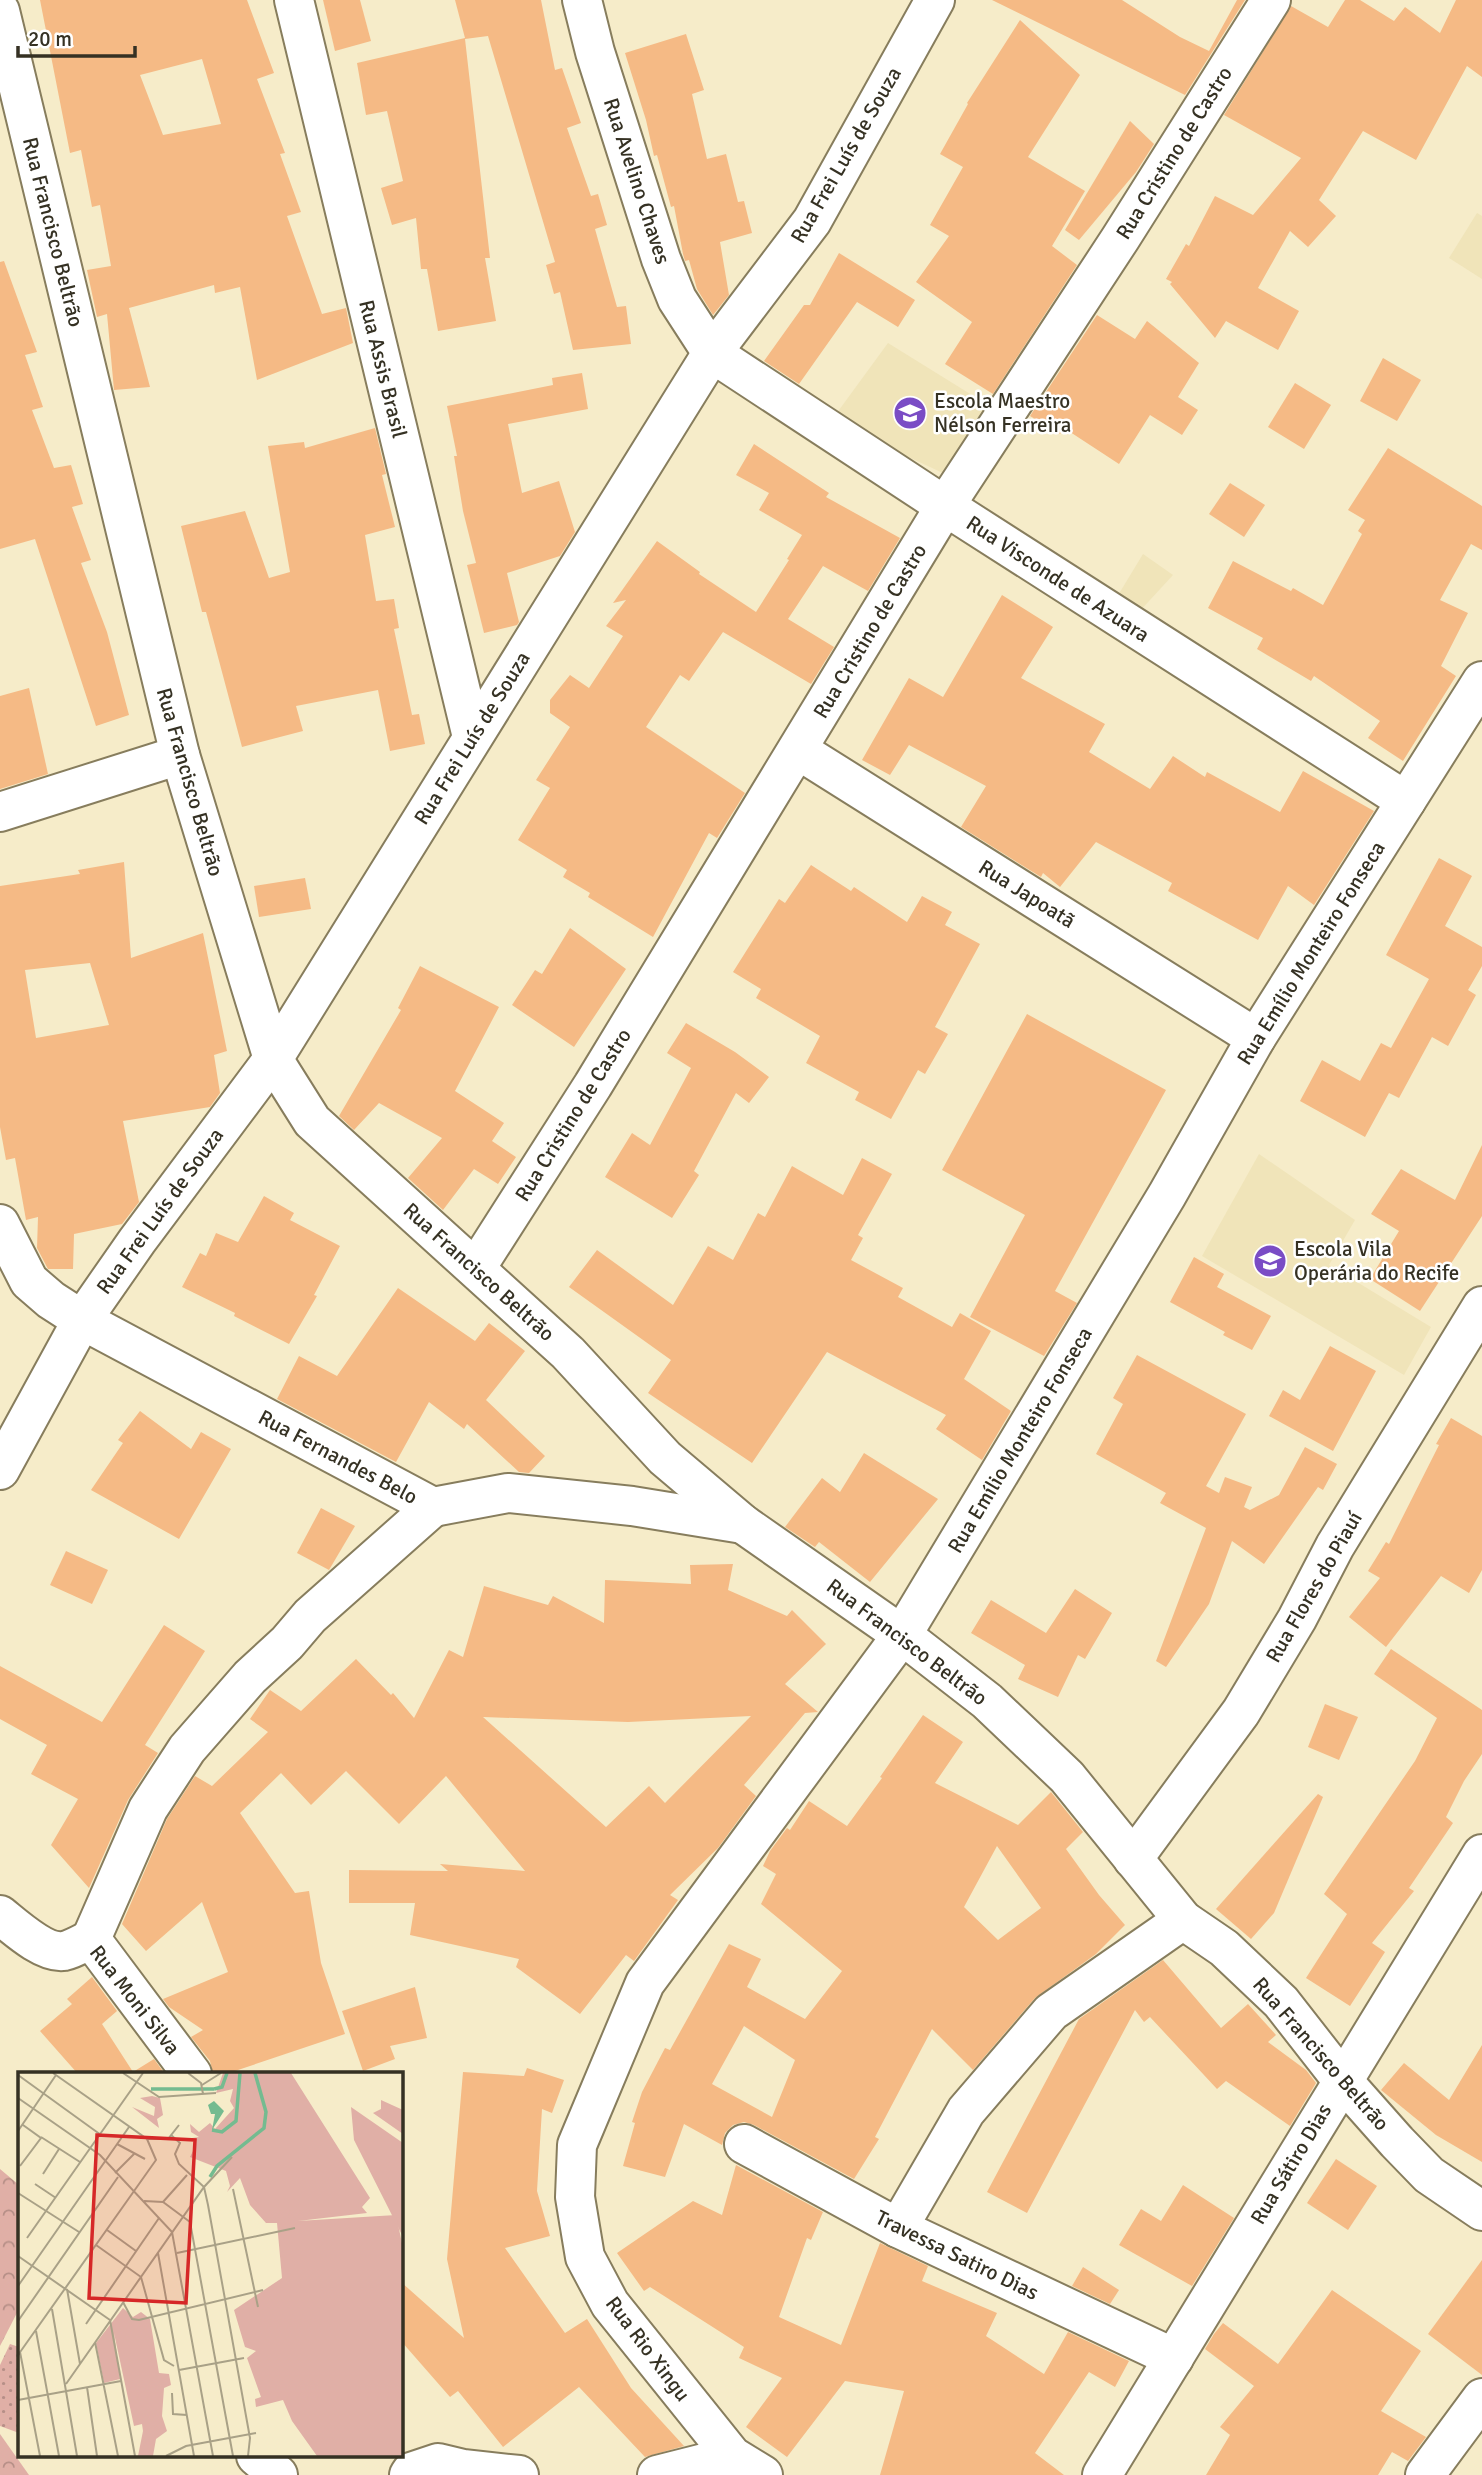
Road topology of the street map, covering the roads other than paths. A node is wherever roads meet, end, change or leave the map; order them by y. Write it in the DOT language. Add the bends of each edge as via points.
graph roads {
  1 [pos="294,0"];
  2 [pos="582,0"];
  3 [pos="935,0"];
  4 [pos="1270,0"];
  5 [pos="0,11"];
  6 [pos="712,353"];
  7 [pos="945,506"];
  8 [pos="1482,681"];
  9 [pos="472,737"];
  10 [pos="798,750"];
  11 [pos="180,755"];
  12 [pos="1406,802"];
  13 [pos="0,812"];
  14 [pos="1256,1038"];
  15 [pos="273,1059"];
  16 [pos="0,1224"];
  17 [pos="476,1268"];
  18 [pos="1482,1307"];
  19 [pos="82,1320"];
  20 [pos="0,1470"];
  21 [pos="433,1507"];
  22 [pos="743,1524"];
  23 [pos="902,1635"];
  24 [pos="1482,1854"];
  25 [pos="1133,1859"];
  26 [pos="0,1915"];
  27 [pos="1183,1920"];
  28 [pos="91,1939"];
  29 [pos="191,2072"];
  30 [pos="1342,2080"];
  31 [pos="744,2144"];
  32 [pos="575,2197"];
  33 [pos="1482,2211"];
  34 [pos="898,2228"];
  35 [pos="1174,2358"];
  36 [pos="1482,2398"];
  37 [pos="259,2458"];
  38 [pos="747,2465"];
  39 [pos="278,2475"];
  40 [pos="408,2475"];
  41 [pos="519,2475"];
  42 [pos="657,2475"];
  43 [pos="1102,2475"];
  44 [pos="1425,2475"];
  1 -- 9 [label="street, Rua Assis Brasil"];
  2 -- 6 [label="street, Rua Avelino Chaves" via="661,260 677,299"];
  3 -- 6 [label="street, Rua Frei Luís de Souza" via="812,220"];
  4 -- 7 [label="street, Rua Cristino de Castro"];
  5 -- 11 [label="street, Rua Francisco Beltrão"];
  6 -- 7 [label="street, Rua Visconde de Azuara"];
  6 -- 9 [label="street, Rua Frei Luís de Souza"];
  7 -- 10 [label="street, Rua Cristino de Castro"];
  7 -- 12 [label="street, Rua Visconde de Azuara"];
  8 -- 12 [label="street, Rua Emílio Monteiro Fonseca"];
  9 -- 15 [label="street, Rua Frei Luís de Souza"];
  10 -- 14 [label="street, Rua Japoatã"];
  10 -- 17 [label="street, Rua Cristino de Castro"];
  11 -- 13 [label="street"];
  11 -- 15 [label="street, Rua Francisco Beltrão"];
  12 -- 14 [label="street, Rua Emílio Monteiro Fonseca"];
  14 -- 23 [label="street, Rua Emílio Monteiro Fonseca" via="1160,1207"];
  15 -- 17 [label="street, Rua Francisco Beltrão" via="312,1121"];
  15 -- 19 [label="street, Rua Frei Luís de Souza"];
  16 -- 19 [label="street, Rua Fernandes Belo" via="29,1281"];
  17 -- 22 [label="street, Rua Francisco Beltrão" via="568,1353 665,1458"];
  18 -- 25 [label="street, Rua Flores do Piauí" via="1335,1546 1241,1712"];
  19 -- 20 [label="street, Rua Frei Luís de Souza"];
  19 -- 21 [label="street, Rua Fernandes Belo"];
  21 -- 22 [label="street, Rua Fernandes Belo" via="508,1493"];
  21 -- 28 [label="street" via="310,1616 187,1749 148,1809"];
  22 -- 23 [label="street, Rua Francisco Beltrão"];
  23 -- 25 [label="street, Rua Francisco Beltrão" via="987,1701 1067,1777"];
  23 -- 32 [label="street, Rua Emílio Monteiro Fonseca" via="645,1983 577,2145"];
  24 -- 30 [label="street, Rua Sátiro Dias"];
  25 -- 27 [label="street, Rua Francisco Beltrão"];
  26 -- 28 [label="street, Rua Moni Silva" via="49,1949 63,1951"];
  27 -- 30 [label="street, Rua Francisco Beltrão" via="1224,1948 1280,2002"];
  27 -- 34 [label="street" via="1051,2012 966,2111"];
  28 -- 29 [label="street, Rua Moni Silva"];
  30 -- 33 [label="street, Rua Francisco Beltrão" via="1429,2175"];
  30 -- 35 [label="street, Rua Sátiro Dias"];
  31 -- 34 [label="street, Travessa Satiro Dias"];
  32 -- 38 [label="street, Rua Rio Xingu" via="586,2257 611,2304"];
  34 -- 35 [label="street, Travessa Satiro Dias"];
  35 -- 43 [label="street, Rua Sátiro Dias"];
  36 -- 44 [label="street"];
  37 -- 39 [label="street"];
  38 -- 42 [label="street"];
  40 -- 41 [label="street" via="438,2463"];
}
